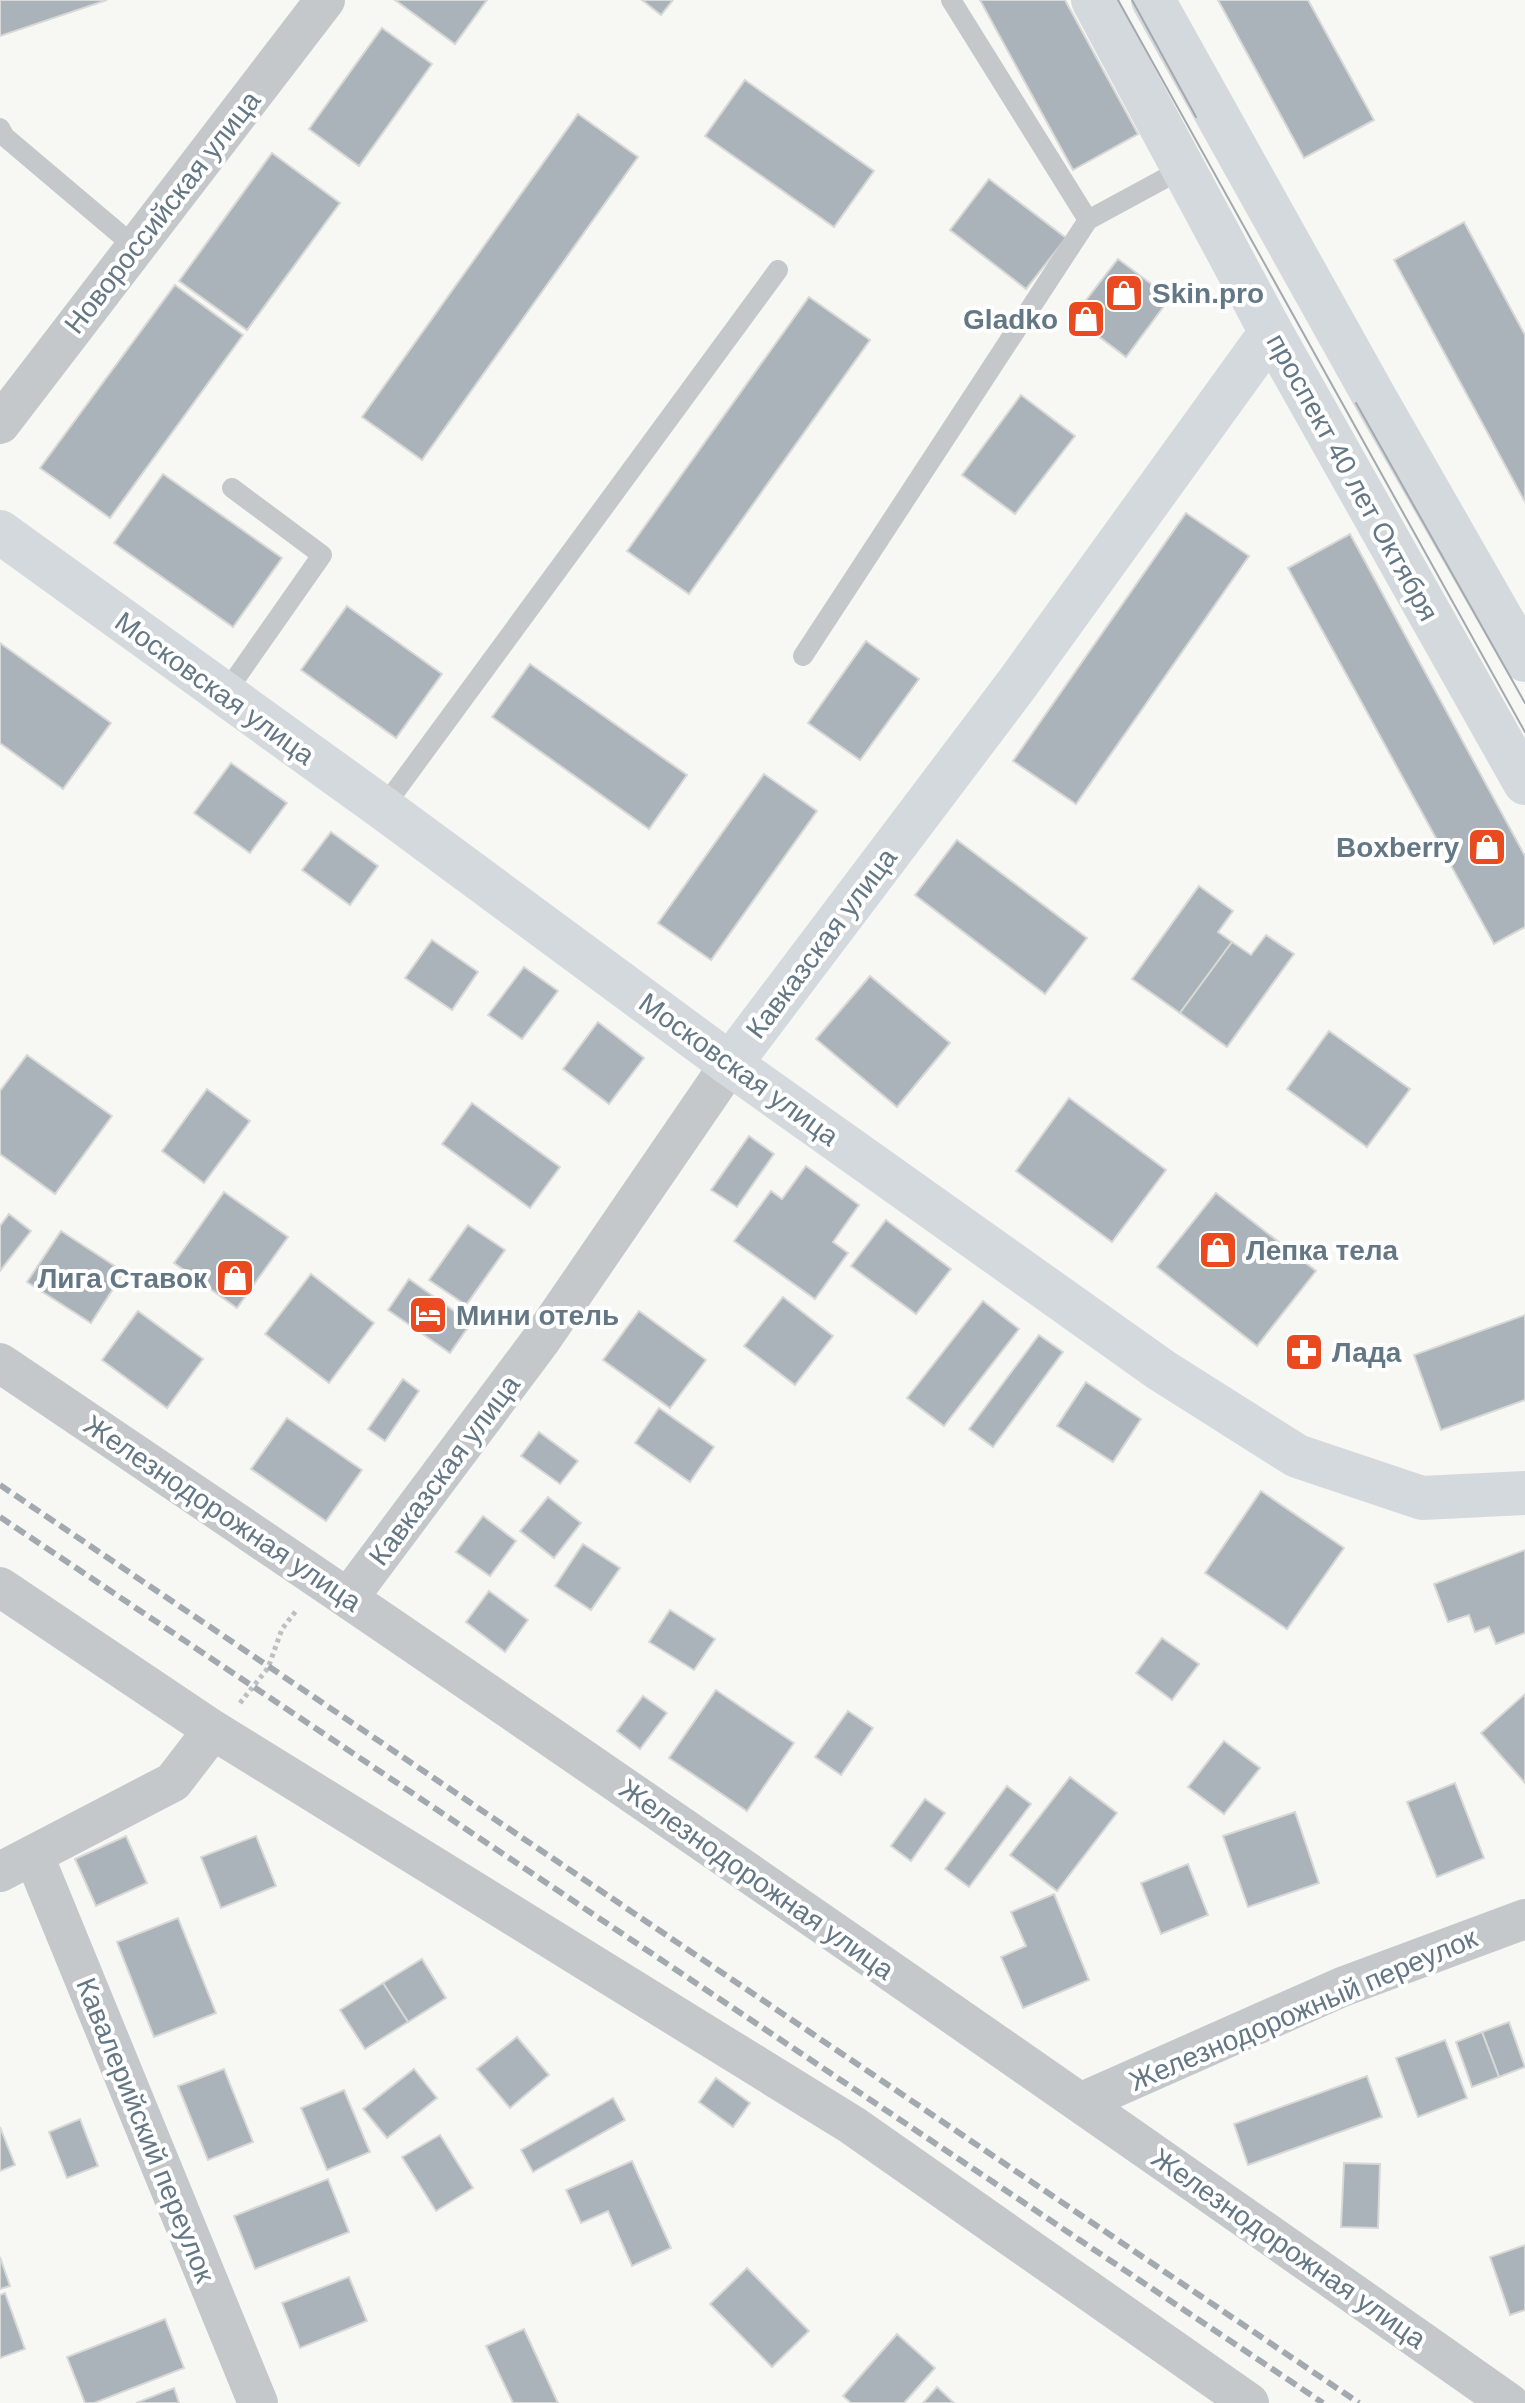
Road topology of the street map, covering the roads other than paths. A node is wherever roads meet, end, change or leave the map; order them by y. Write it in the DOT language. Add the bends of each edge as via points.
graph roads {
  1 [pos="325,0"];
  2 [pos="951,0"];
  3 [pos="1093,0"];
  4 [pos="1153,0"];
  5 [pos="0,128"];
  6 [pos="1184,168"];
  7 [pos="1088,220"];
  8 [pos="134,246"];
  9 [pos="778,270"];
  10 [pos="1271,332"];
  11 [pos="0,424"];
  12 [pos="232,488"];
  13 [pos="0,532"];
  14 [pos="1524,655"];
  15 [pos="803,656"];
  16 [pos="224,695"];
  17 [pos="1525,783"];
  18 [pos="383,808"];
  19 [pos="730,1064"];
  20 [pos="0,1363"];
  21 [pos="1525,1493"];
  22 [pos="0,1587"];
  23 [pos="335,1588"];
  24 [pos="213,1730"];
  25 [pos="17,1864"];
  26 [pos="1525,1919"];
  27 [pos="1082,2102"];
  28 [pos="258,2403"];
  29 [pos="1249,2403"];
  30 [pos="1509,2403"];
  1 -- 8 [label="street, Новороссийская улица"];
  2 -- 7 [label="lane"];
  3 -- 6 [label="street, проспект 40 лет Октября"];
  4 -- 14 [label="street, проспект 40 лет Октября"];
  5 -- 8 [label="lane"];
  6 -- 7 [label="lane"];
  6 -- 10 [label="street, проспект 40 лет Октября"];
  7 -- 15 [label="lane"];
  8 -- 11 [label="street, Новороссийская улица"];
  9 -- 18 [label="lane"];
  10 -- 17 [label="street, проспект 40 лет Октября"];
  10 -- 19 [label="street, Кавказская улица" via="1017,684"];
  12 -- 16 [label="lane" via="322,555"];
  13 -- 16 [label="street, Московская улица"];
  16 -- 18 [label="street, Московская улица"];
  18 -- 19 [label="street, Московская улица"];
  19 -- 21 [label="street, Московская улица" via="1161,1370 1297,1456 1422,1498"];
  19 -- 23 [label="street, Кавказская улица" via="541,1340"];
  20 -- 23 [label="street, Железнодорожная улица"];
  22 -- 24 [label="street"];
  23 -- 27 [label="street, Железнодорожная улица"];
  24 -- 25 [label="street" via="173,1782"];
  24 -- 29 [label="street" via="852,2125"];
  25 -- 28 [label="street, Кавалерийский переулок"];
  26 -- 27 [label="street, Железнодорожный переулок" via="1342,1987"];
  27 -- 30 [label="street, Железнодорожная улица"];
}
